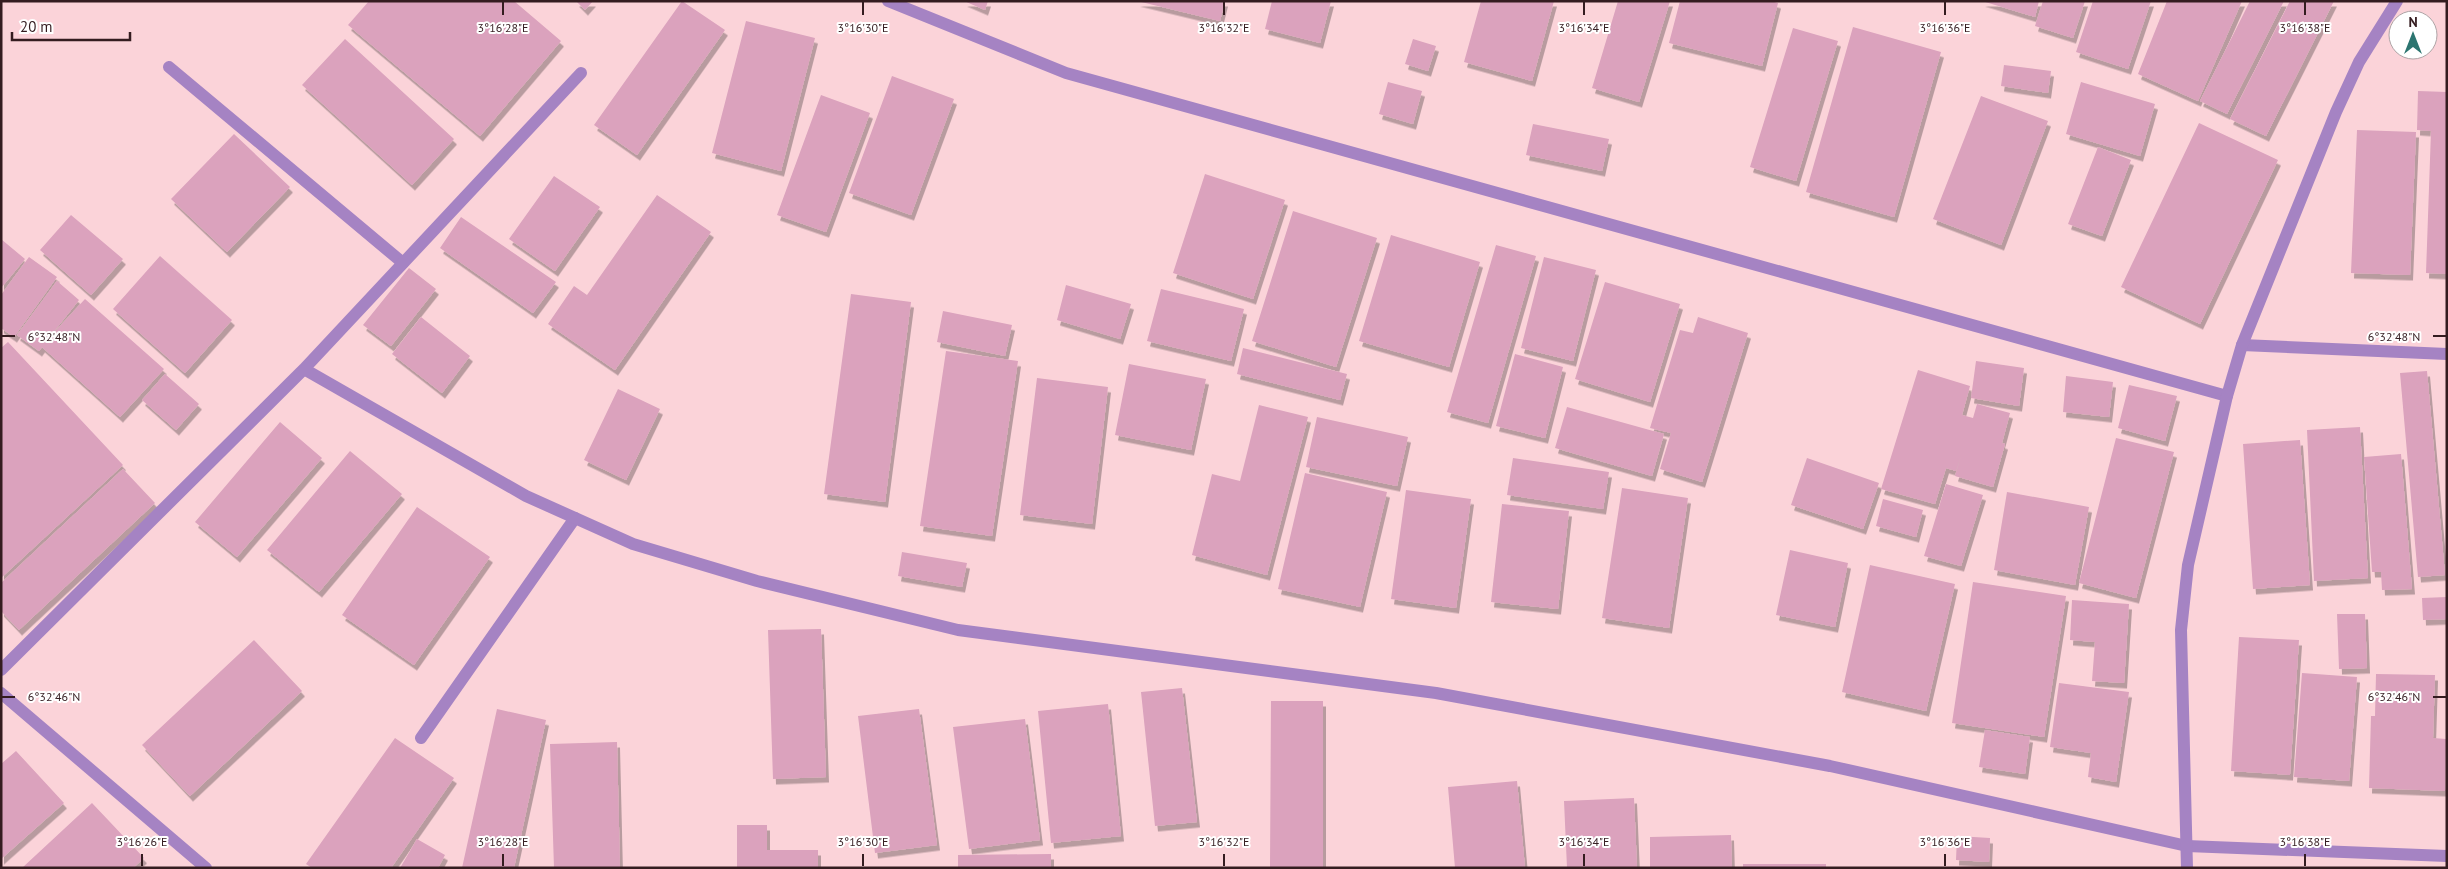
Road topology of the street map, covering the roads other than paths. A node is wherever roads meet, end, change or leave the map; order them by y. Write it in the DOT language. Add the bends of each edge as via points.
graph roads {
  1 [pos="888,1"];
  2 [pos="2397,1"];
  3 [pos="169,67"];
  4 [pos="582,73"];
  5 [pos="403,263"];
  6 [pos="2242,345"];
  7 [pos="2447,354"];
  8 [pos="304,368"];
  9 [pos="2227,396"];
  10 [pos="575,518"];
  11 [pos="1,670"];
  12 [pos="1,693"];
  13 [pos="421,738"];
  14 [pos="2186,846"];
  15 [pos="2447,856"];
  16 [pos="206,868"];
  17 [pos="2187,868"];
  1 -- 9 [label="street" via="1066,73"];
  2 -- 6 [label="street" via="2359,62 2336,112"];
  3 -- 5 [label="street"];
  4 -- 5 [label="street"];
  5 -- 8 [label="street"];
  6 -- 7 [label="street"];
  6 -- 9 [label="street"];
  8 -- 10 [label="street" via="526,496"];
  8 -- 11 [label="street"];
  9 -- 14 [label="street" via="2188,565 2181,630"];
  10 -- 13 [label="street"];
  10 -- 14 [label="street" via="633,544 757,581 958,630 1436,693 1830,766"];
  12 -- 16 [label="street"];
  14 -- 15 [label="street"];
  14 -- 17 [label="street"];
}
